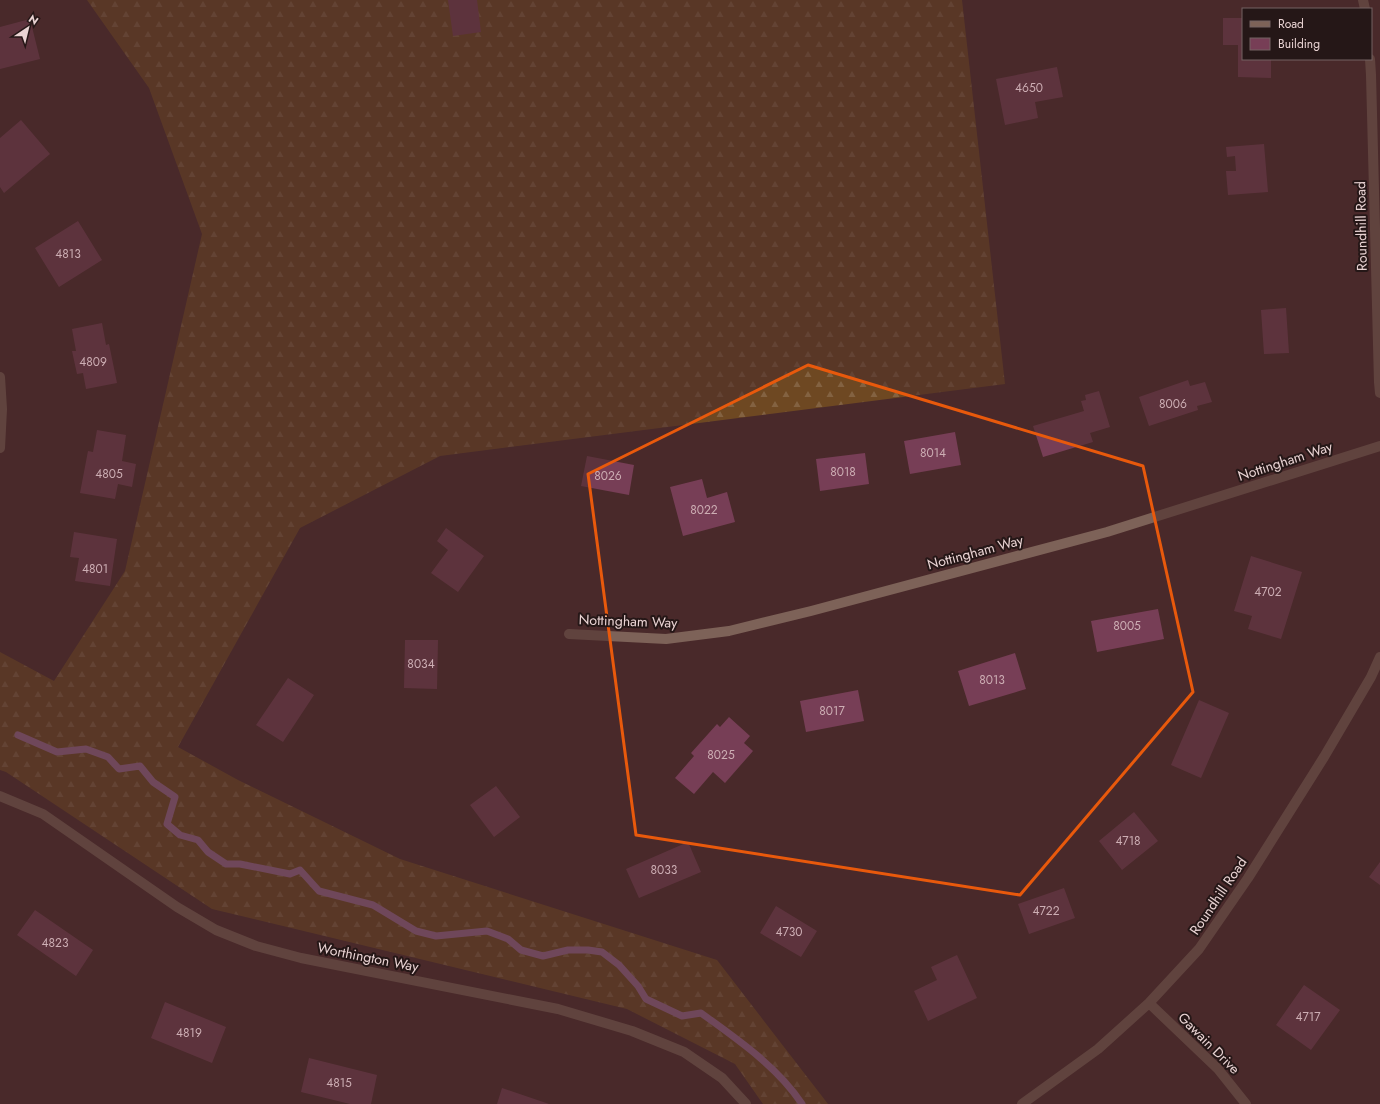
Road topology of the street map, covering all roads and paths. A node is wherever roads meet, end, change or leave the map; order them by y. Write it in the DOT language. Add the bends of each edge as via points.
graph roads {
  1 [pos="1370,60"];
  2 [pos="0,377"];
  3 [pos="1380,393"];
  4 [pos="1380,446"];
  5 [pos="0,448"];
  6 [pos="569,634"];
  7 [pos="1380,656"];
  8 [pos="0,796"];
  9 [pos="1149,1003"];
  10 [pos="746,1104"];
  11 [pos="1022,1104"];
  12 [pos="1246,1104"];
  1 -- 3 [label="street, Roundhill Road"];
  2 -- 5 [label="street"];
  4 -- 6 [label="street, Nottingham Way" via="1107,532 729,631 666,640"];
  7 -- 9 [label="street, Roundhill Road" via="1371,677 1324,757 1248,878 1199,949"];
  8 -- 10 [label="street, Worthington Way" via="43,814 178,907 216,930 256,946 301,958 558,1008 632,1031 684,1052 722,1078"];
  9 -- 11 [label="street, Roundhill Road" via="1098,1049"];
  9 -- 12 [label="street, Gawain Drive" via="1218,1069"];
}
